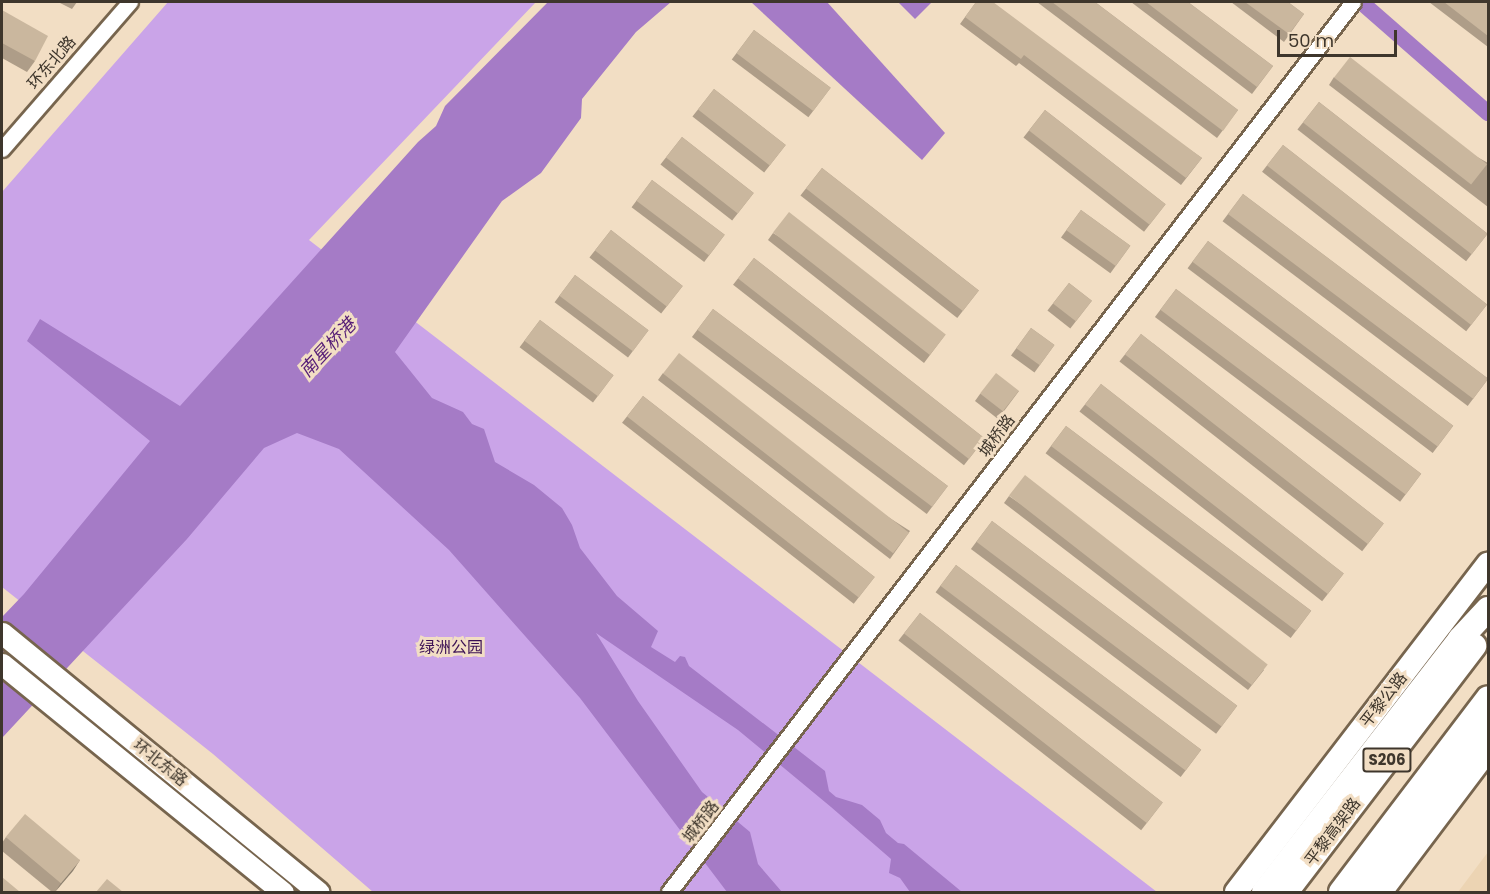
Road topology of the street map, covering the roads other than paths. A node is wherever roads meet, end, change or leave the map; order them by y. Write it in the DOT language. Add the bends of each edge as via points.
graph roads {
  1 [pos="130,2"];
  2 [pos="1353,2"];
  3 [pos="2,149"];
  4 [pos="1488,564"];
  5 [pos="1488,609"];
  6 [pos="1488,628"];
  7 [pos="2,633"];
  8 [pos="2,664"];
  9 [pos="1488,698"];
  10 [pos="1488,727"];
  11 [pos="1488,750"];
  12 [pos="283,892"];
  13 [pos="319,892"];
  14 [pos="669,892"];
  15 [pos="1236,892"];
  16 [pos="1264,892"];
  17 [pos="1286,892"];
  18 [pos="1341,892"];
  19 [pos="1363,892"];
  20 [pos="1381,892"];
  1 -- 3 [label="street, 环东北路"];
  2 -- 14 [label="street, 城桥路"];
  4 -- 15 [label="main road, 平黎公路"];
  5 -- 16 [label="highway" via="1460,639"];
  6 -- 17 [label="highway, 平黎高架路 / S206"];
  7 -- 13 [label="main road, 环北东路"];
  8 -- 12 [label="main road, 环北东路"];
  9 -- 18 [label="highway, S206"];
  10 -- 19 [label="highway"];
  11 -- 20 [label="main road"];
}
